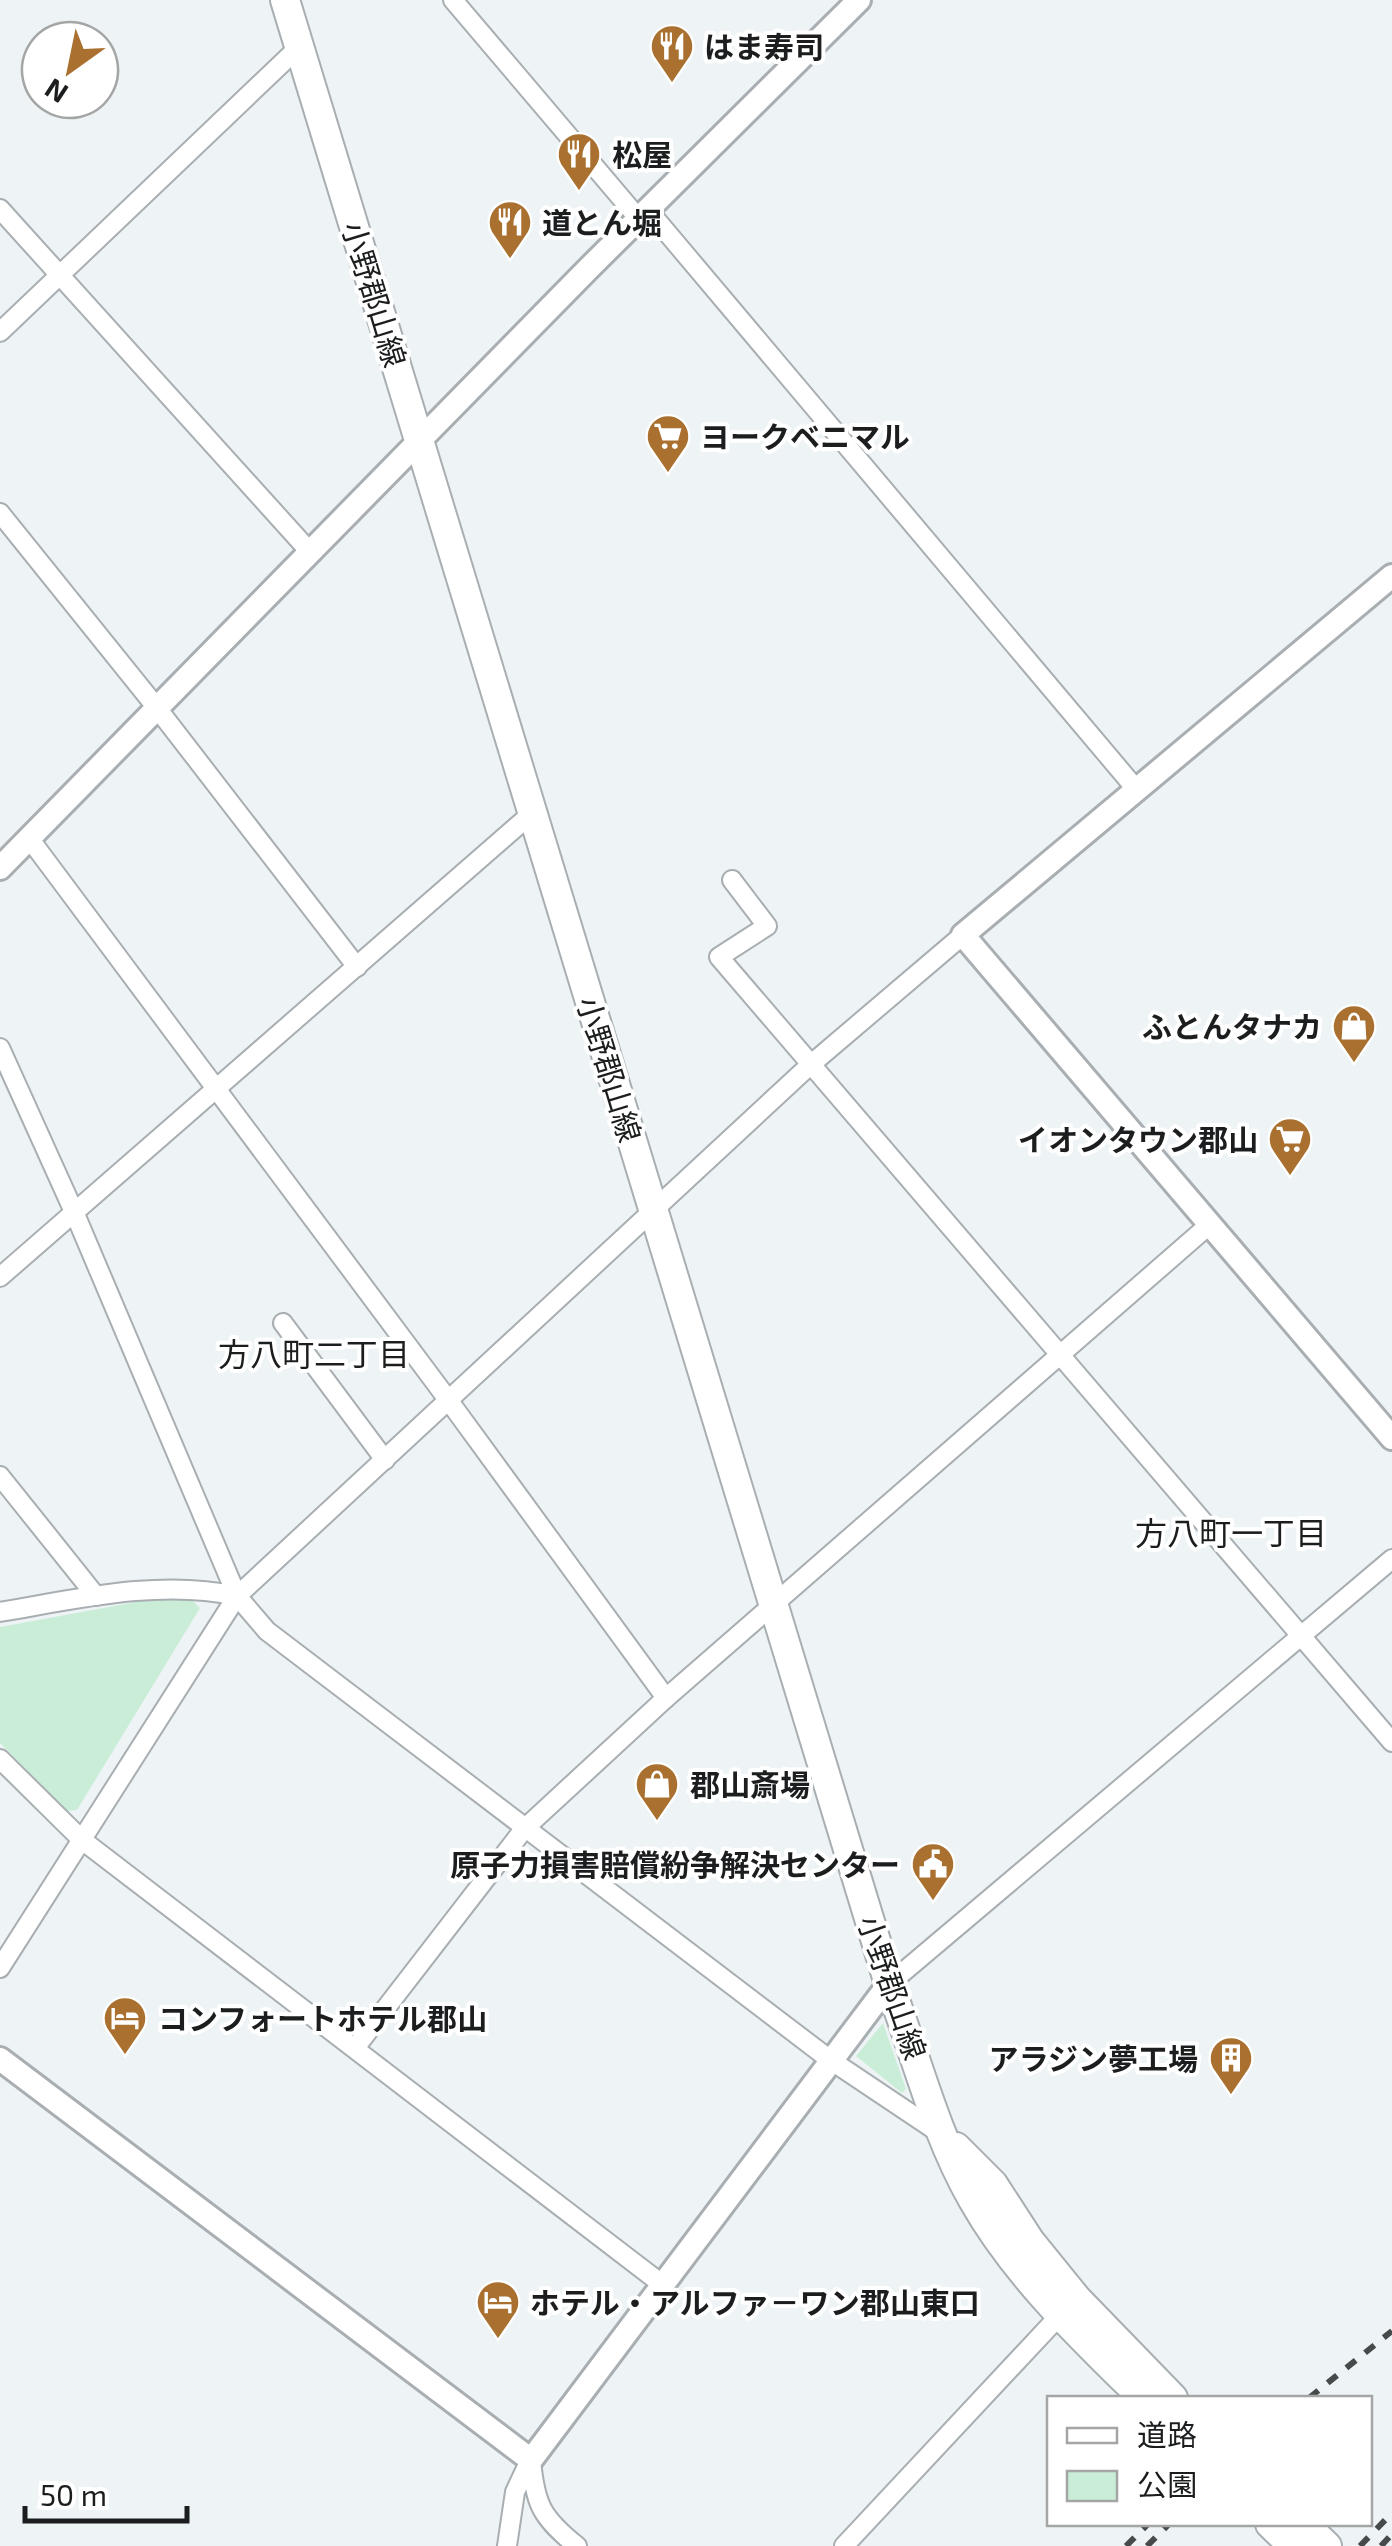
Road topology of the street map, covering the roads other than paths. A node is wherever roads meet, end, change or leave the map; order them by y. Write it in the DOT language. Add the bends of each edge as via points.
graph roads {
  1 [pos="285,0"];
  2 [pos="453,0"];
  3 [pos="860,0"];
  4 [pos="300,47"];
  5 [pos="0,208"];
  6 [pos="644,214"];
  7 [pos="59,277"];
  8 [pos="0,332"];
  9 [pos="420,440"];
  10 [pos="0,513"];
  11 [pos="311,553"];
  12 [pos="1392,576"];
  13 [pos="157,708"];
  14 [pos="1136,789"];
  15 [pos="530,815"];
  16 [pos="29,838"];
  17 [pos="0,868"];
  18 [pos="732,880"];
  19 [pos="963,935"];
  20 [pos="357,966"];
  21 [pos="0,1048"];
  22 [pos="809,1066"];
  23 [pos="218,1089"];
  24 [pos="653,1208"];
  25 [pos="75,1214"];
  26 [pos="1209,1225"];
  27 [pos="0,1278"];
  28 [pos="283,1323"];
  29 [pos="1060,1357"];
  30 [pos="449,1401"];
  31 [pos="1392,1438"];
  32 [pos="385,1460"];
  33 [pos="0,1476"];
  34 [pos="1392,1559"];
  35 [pos="96,1596"];
  36 [pos="237,1596"];
  37 [pos="774,1604"];
  38 [pos="0,1612"];
  39 [pos="1300,1638"];
  40 [pos="666,1698"];
  41 [pos="1392,1742"];
  42 [pos="0,1759"];
  43 [pos="524,1829"];
  44 [pos="82,1840"];
  45 [pos="0,1968"];
  46 [pos="888,1984"];
  47 [pos="355,2048"];
  48 [pos="0,2059"];
  49 [pos="829,2059"];
  50 [pos="944,2136"];
  51 [pos="663,2285"];
  52 [pos="1060,2315"];
  53 [pos="1161,2396"];
  54 [pos="530,2460"];
  55 [pos="1272,2526"];
  56 [pos="1306,2526"];
  57 [pos="506,2546"];
  58 [pos="577,2546"];
  59 [pos="844,2546"];
  60 [pos="1294,2546"];
  61 [pos="1327,2546"];
  1 -- 4 [label="main road, 小野郡山線"];
  2 -- 6 [label="street"];
  3 -- 6 [label="street"];
  4 -- 7 [label="street"];
  4 -- 9 [label="main road, 小野郡山線"];
  5 -- 7 [label="street"];
  6 -- 9 [label="street"];
  6 -- 14 [label="street"];
  7 -- 8 [label="street"];
  7 -- 11 [label="street"];
  9 -- 11 [label="street"];
  9 -- 15 [label="main road, 小野郡山線"];
  10 -- 13 [label="street"];
  11 -- 13 [label="street"];
  12 -- 14 [label="street"];
  13 -- 16 [label="street"];
  13 -- 20 [label="street"];
  14 -- 19 [label="street"];
  15 -- 20 [label="street"];
  15 -- 24 [label="main road, 小野郡山線"];
  16 -- 17 [label="street"];
  16 -- 23 [label="street"];
  18 -- 22 [label="street" via="767,926 719,958"];
  19 -- 22 [label="street"];
  19 -- 26 [label="street"];
  20 -- 23 [label="street"];
  21 -- 25 [label="street"];
  22 -- 24 [label="street"];
  22 -- 29 [label="street"];
  23 -- 25 [label="street"];
  23 -- 30 [label="street"];
  24 -- 30 [label="street"];
  24 -- 37 [label="main road, 小野郡山線"];
  25 -- 27 [label="street"];
  25 -- 36 [label="street"];
  26 -- 29 [label="street"];
  26 -- 31 [label="street"];
  28 -- 32 [label="street"];
  29 -- 37 [label="street"];
  29 -- 39 [label="street"];
  30 -- 32 [label="street"];
  30 -- 40 [label="street"];
  32 -- 36 [label="street"];
  33 -- 35 [label="street"];
  34 -- 39 [label="street"];
  35 -- 36 [label="street" via="192,1588"];
  35 -- 38 [label="street"];
  36 -- 43 [label="street" via="268,1631"];
  36 -- 44 [label="street"];
  37 -- 40 [label="street"];
  37 -- 46 [label="main road, 小野郡山線"];
  39 -- 41 [label="street"];
  39 -- 46 [label="street"];
  40 -- 43 [label="street"];
  42 -- 44 [label="street"];
  43 -- 47 [label="street"];
  43 -- 49 [label="street"];
  44 -- 45 [label="street"];
  44 -- 47 [label="street"];
  46 -- 49 [label="street"];
  46 -- 50 [label="main road, 小野郡山線"];
  47 -- 51 [label="street"];
  48 -- 54 [label="street"];
  49 -- 50 [label="street"];
  49 -- 51 [label="street"];
  50 -- 52 [label="main road, 小野郡山線" via="986,2222"];
  50 -- 53 [label="main road, 小野郡山線" via="993,2184 1064,2285"];
  51 -- 54 [label="street"];
  52 -- 53 [label="main road, 小野郡山線"];
  52 -- 59 [label="street"];
  54 -- 57 [label="street" via="515,2492"];
  54 -- 58 [label="street" via="536,2500"];
  55 -- 60 [label="main road"];
  56 -- 61 [label="main road"];
}
